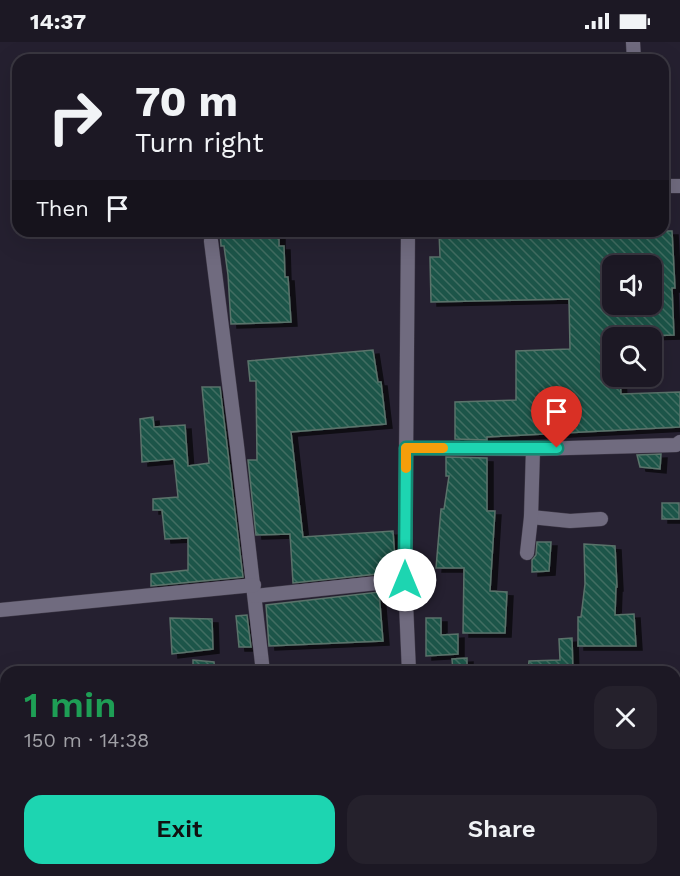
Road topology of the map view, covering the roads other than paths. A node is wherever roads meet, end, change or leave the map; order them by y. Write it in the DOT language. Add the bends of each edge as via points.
graph roads {
  1 [pos="408,237"];
  2 [pos="211,241"];
  3 [pos="680,442"];
  4 [pos="406,448"];
  5 [pos="533,449"];
  6 [pos="531,517"];
  7 [pos="601,519"];
  8 [pos="527,553"];
  9 [pos="405,580"];
  10 [pos="254,591"];
  11 [pos="0,610"];
  12 [pos="262,666"];
  13 [pos="409,666"];
  1 -- 4 [label="street"];
  2 -- 10 [label="street"];
  3 -- 5 [label="street"];
  4 -- 5 [label="street"];
  4 -- 9 [label="street"];
  5 -- 6 [label="street"];
  6 -- 7 [label="street"];
  6 -- 8 [label="street"];
  9 -- 10 [label="street"];
  9 -- 13 [label="street"];
  10 -- 11 [label="street"];
  10 -- 12 [label="street"];
}
